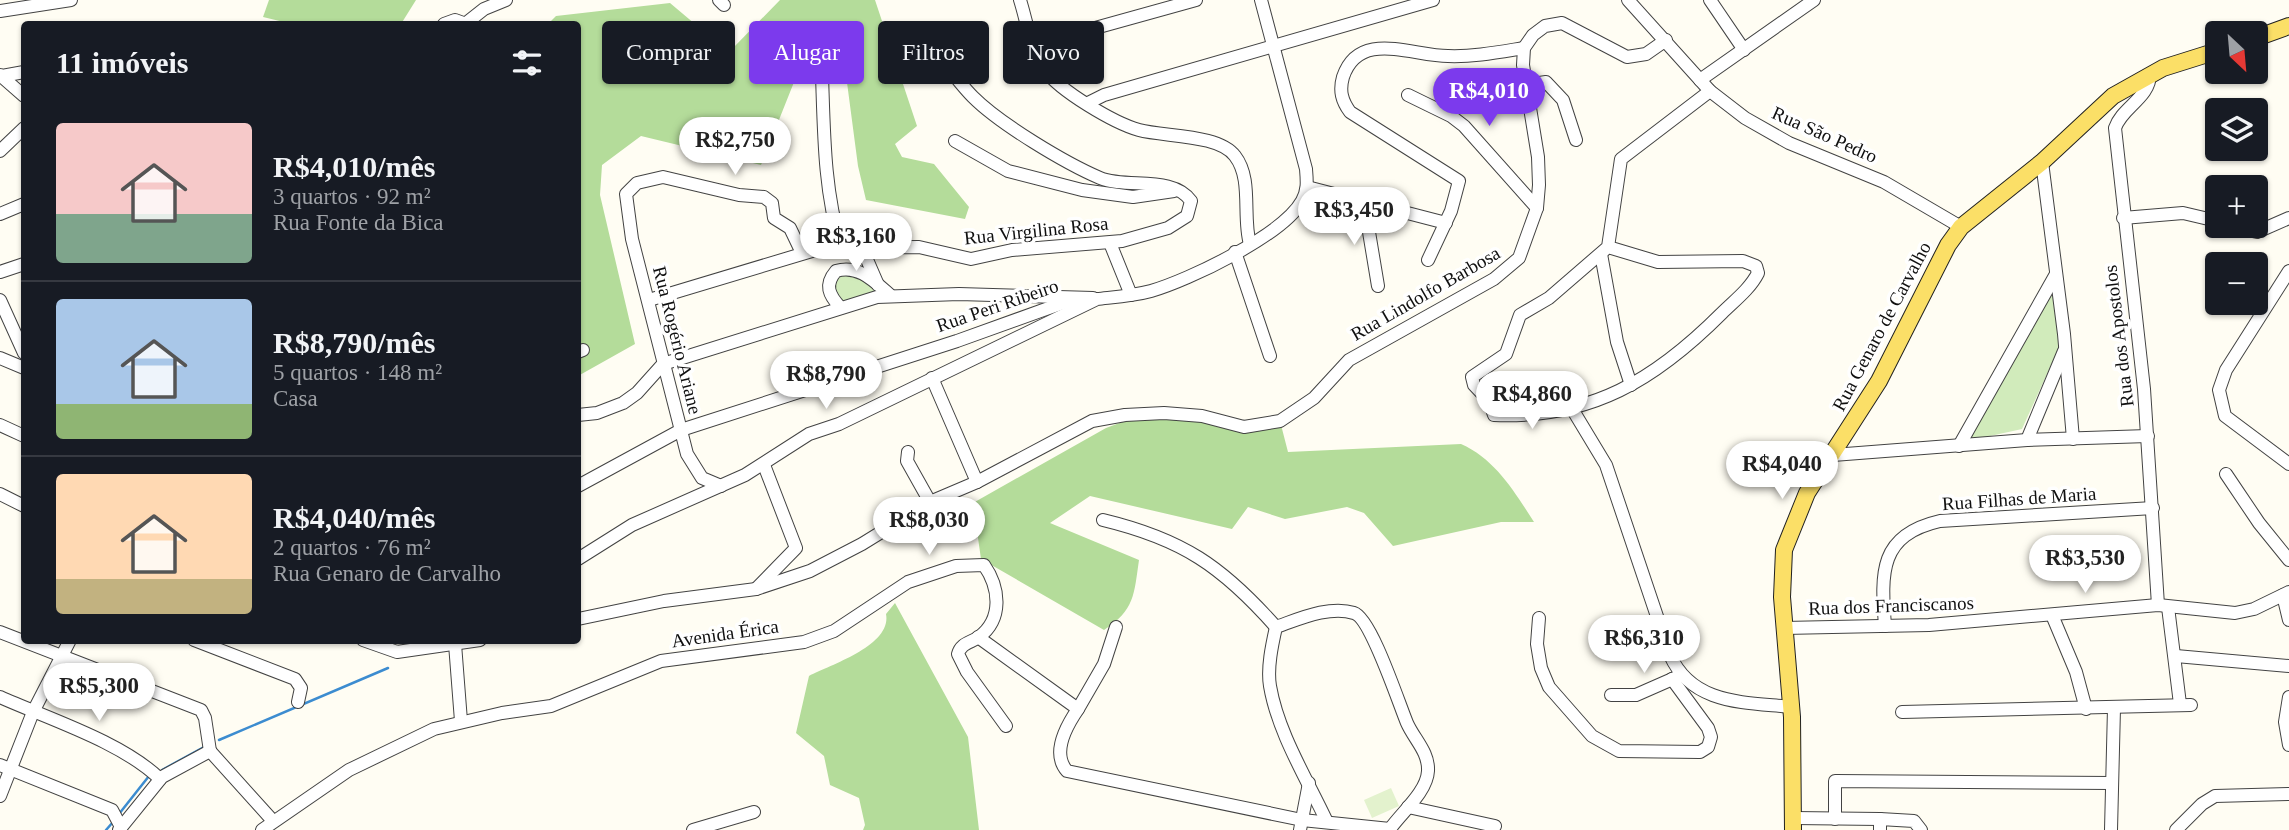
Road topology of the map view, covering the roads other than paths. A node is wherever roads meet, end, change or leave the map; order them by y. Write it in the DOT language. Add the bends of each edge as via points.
graph roads {
  1 [pos="71,0"];
  2 [pos="506,0"];
  3 [pos="1020,0"];
  4 [pos="1196,0"];
  5 [pos="1261,0"];
  6 [pos="1433,0"];
  7 [pos="1628,0"];
  8 [pos="1710,0"];
  9 [pos="1814,0"];
  10 [pos="0,11"];
  11 [pos="469,21"];
  12 [pos="1027,21"];
  13 [pos="1104,26"];
  14 [pos="2289,26"];
  15 [pos="2268,34"];
  16 [pos="1666,40"];
  17 [pos="1274,47"];
  18 [pos="1524,48"];
  19 [pos="1744,50"];
  20 [pos="2205,55"];
  21 [pos="21,72"];
  22 [pos="1,75"];
  23 [pos="2150,75"];
  24 [pos="1700,80"];
  25 [pos="822,84"];
  26 [pos="962,84"];
  27 [pos="1061,84"];
  28 [pos="1526,85"];
  29 [pos="1710,91"];
  30 [pos="21,93"];
  31 [pos="1408,95"];
  32 [pos="1088,103"];
  33 [pos="21,131"];
  34 [pos="1576,140"];
  35 [pos="955,141"];
  36 [pos="0,151"];
  37 [pos="2042,162"];
  38 [pos="1307,187"];
  39 [pos="1177,190"];
  40 [pos="1364,202"];
  41 [pos="21,205"];
  42 [pos="1537,208"];
  43 [pos="0,214"];
  44 [pos="2123,218"];
  45 [pos="2205,218"];
  46 [pos="2289,218"];
  47 [pos="1446,223"];
  48 [pos="1961,227"];
  49 [pos="2268,227"];
  50 [pos="1110,243"];
  51 [pos="1250,244"];
  52 [pos="841,246"];
  53 [pos="863,248"];
  54 [pos="1604,251"];
  55 [pos="1236,252"];
  56 [pos="802,253"];
  57 [pos="1428,260"];
  58 [pos="21,265"];
  59 [pos="2289,271"];
  60 [pos="0,272"];
  61 [pos="2057,273"];
  62 [pos="878,285"];
  63 [pos="1378,286"];
  64 [pos="890,295"];
  65 [pos="1131,295"];
  66 [pos="1078,298"];
  67 [pos="1097,299"];
  68 [pos="0,300"];
  69 [pos="649,300"];
  70 [pos="840,307"];
  71 [pos="21,346"];
  72 [pos="2065,347"];
  73 [pos="1270,356"];
  74 [pos="0,358"];
  75 [pos="663,364"];
  76 [pos="21,367"];
  77 [pos="932,378"];
  78 [pos="1631,385"];
  79 [pos="1571,407"];
  80 [pos="581,415"];
  81 [pos="0,425"];
  82 [pos="681,430"];
  83 [pos="21,435"];
  84 [pos="2148,436"];
  85 [pos="2073,439"];
  86 [pos="2027,440"];
  87 [pos="1959,446"];
  88 [pos="908,452"];
  89 [pos="1833,455"];
  90 [pos="2289,464"];
  91 [pos="764,465"];
  92 [pos="2226,474"];
  93 [pos="977,482"];
  94 [pos="581,484"];
  95 [pos="721,485"];
  96 [pos="0,494"];
  97 [pos="930,502"];
  98 [pos="21,504"];
  99 [pos="2153,508"];
  100 [pos="1103,520"];
  101 [pos="581,557"];
  102 [pos="2289,560"];
  103 [pos="756,589"];
  104 [pos="2286,593"];
  105 [pos="2163,606"];
  106 [pos="2052,615"];
  107 [pos="581,618"];
  108 [pos="1539,618"];
  109 [pos="2289,620"];
  110 [pos="1885,626"];
  111 [pos="1116,627"];
  112 [pos="1276,627"];
  113 [pos="1784,628"];
  114 [pos="0,632"];
  115 [pos="978,637"];
  116 [pos="21,640"];
  117 [pos="32,644"];
  118 [pos="68,644"];
  119 [pos="204,644"];
  120 [pos="447,644"];
  121 [pos="460,644"];
  122 [pos="384,645"];
  123 [pos="62,655"];
  124 [pos="2176,656"];
  125 [pos="2289,666"];
  126 [pos="1677,677"];
  127 [pos="1611,695"];
  128 [pos="2289,697"];
  129 [pos="0,698"];
  130 [pos="298,702"];
  131 [pos="1791,708"];
  132 [pos="2114,708"];
  133 [pos="1078,709"];
  134 [pos="2086,709"];
  135 [pos="33,712"];
  136 [pos="1902,712"];
  137 [pos="461,721"];
  138 [pos="1006,726"];
  139 [pos="2289,745"];
  140 [pos="210,751"];
  141 [pos="6,768"];
  142 [pos="160,779"];
  143 [pos="1308,783"];
  144 [pos="2112,783"];
  145 [pos="2289,794"];
  146 [pos="0,796"];
  147 [pos="1408,807"];
  148 [pos="754,812"];
  149 [pos="1835,819"];
  150 [pos="1327,822"];
  151 [pos="1794,824"];
  152 [pos="1301,825"];
  153 [pos="1495,825"];
  154 [pos="1880,825"];
  155 [pos="268,826"];
  156 [pos="721,826"];
  157 [pos="120,829"];
  158 [pos="692,830"];
  159 [pos="1390,830"];
  160 [pos="1921,830"];
  161 [pos="2111,830"];
  162 [pos="2176,830"];
  1 -- 10 [label="street"];
  2 -- 11 [label="street"];
  3 -- 12 [label="street"];
  4 -- 13 [label="street"];
  5 -- 17 [label="street"];
  6 -- 17 [label="street"];
  7 -- 16 [label="street, Rua São Pedro"];
  8 -- 19 [label="street"];
  9 -- 19 [label="street"];
  14 -- 15 [label="main road"];
  16 -- 18 [label="street" via="1646,54 1627,57 1574,27 1555,23 1538,30"];
  16 -- 24 [label="street, Rua São Pedro"];
  17 -- 32 [label="street"];
  17 -- 38 [label="street" via="1307,169"];
  18 -- 28 [label="street, Rua Lindolfo Barbosa"];
  18 -- 47 [label="street, Rua Lindolfo Barbosa" via="1450,56 1370,48 1355,58 1344,75 1341,97 1350,113 1457,178 1459,191"];
  19 -- 24 [label="street"];
  20 -- 23 [label="main road, Rua Genaro de Carvalho"];
  21 -- 22 [label="street"];
  22 -- 30 [label="street"];
  23 -- 37 [label="main road, Rua Genaro de Carvalho" via="2113,96"];
  23 -- 44 [label="street, Rua dos Apostolos" via="2148,86 2115,128"];
  24 -- 29 [label="street, Rua São Pedro"];
  25 -- 52 [label="street" via="827,183"];
  26 -- 39 [label="street" via="975,100 1076,166 1115,182"];
  27 -- 32 [label="street"];
  28 -- 34 [label="street" via="1546,82 1557,90"];
  28 -- 42 [label="street, Rua Lindolfo Barbosa" via="1540,173"];
  29 -- 48 [label="street, Rua São Pedro" via="1769,132 1884,181"];
  29 -- 54 [label="street" via="1621,159"];
  31 -- 42 [label="street" via="1464,126"];
  32 -- 51 [label="street" via="1135,129 1211,142 1232,152 1243,173"];
  33 -- 36 [label="street"];
  35 -- 39 [label="street, Rua Virgilina Rosa" via="1008,171 1090,192 1133,197"];
  37 -- 48 [label="main road, Rua Genaro de Carvalho"];
  37 -- 61 [label="street"];
  38 -- 40 [label="street"];
  38 -- 51 [label="street" via="1286,220"];
  39 -- 50 [label="street, Rua Virgilina Rosa" via="1191,201 1183,222"];
  40 -- 47 [label="street"];
  40 -- 63 [label="street"];
  41 -- 43 [label="street"];
  42 -- 93 [label="street, Rua Lindolfo Barbosa" via="1523,249 1509,270 1360,353 1314,398 1280,421 1254,428 1184,413 1105,418 1081,425"];
  44 -- 45 [label="street" via="2183,213"];
  44 -- 84 [label="street, Rua dos Apostolos"];
  46 -- 49 [label="street"];
  47 -- 57 [label="street, Rua Lindolfo Barbosa"];
  48 -- 89 [label="main road, Rua Genaro de Carvalho" via="1879,381"];
  50 -- 53 [label="street, Rua Virgilina Rosa" via="1012,250 962,259 919,247"];
  50 -- 65 [label="street"];
  51 -- 55 [label="street"];
  52 -- 53 [label="street, Rua Virgilina Rosa"];
  52 -- 56 [label="street, Rua Virgilina Rosa"];
  53 -- 62 [label="street"];
  54 -- 78 [label="street" via="1618,342"];
  54 -- 78 [label="street" via="1658,262 1743,261 1758,270 1754,280 1715,319"];
  54 -- 79 [label="street" via="1549,298 1520,315 1506,354 1472,377 1494,415 1522,416"];
  55 -- 65 [label="street" via="1170,284"];
  55 -- 73 [label="street"];
  56 -- 69 [label="street, Rua Virgilina Rosa"];
  56 -- 69 [label="street, Rua Rogério Ariane" via="790,228 774,218 768,198 663,177 643,180 630,188 625,203"];
  58 -- 60 [label="street"];
  59 -- 90 [label="street" via="2226,370 2219,390 2225,416"];
  61 -- 72 [label="street"];
  61 -- 87 [label="street"];
  62 -- 64 [label="street"];
  62 -- 70 [label="street" via="856,270 836,271 828,285"];
  64 -- 66 [label="street"];
  64 -- 70 [label="street"];
  65 -- 67 [label="street"];
  66 -- 67 [label="street"];
  66 -- 82 [label="street, Rua Peri Ribeiro"];
  67 -- 77 [label="street"];
  68 -- 71 [label="street"];
  69 -- 75 [label="street, Rua Rogério Ariane"];
  70 -- 75 [label="street"];
  72 -- 85 [label="street"];
  72 -- 86 [label="street"];
  74 -- 76 [label="street"];
  75 -- 80 [label="street" via="624,403"];
  75 -- 82 [label="street, Rua Rogério Ariane"];
  77 -- 91 [label="street" via="809,434"];
  77 -- 93 [label="street"];
  78 -- 79 [label="street" via="1605,399"];
  79 -- 126 [label="street" via="1606,465"];
  81 -- 83 [label="street"];
  82 -- 94 [label="street, Rua Peri Ribeiro"];
  82 -- 95 [label="street, Rua Rogério Ariane" via="696,471"];
  84 -- 85 [label="street"];
  84 -- 99 [label="street, Rua dos Apostolos"];
  85 -- 86 [label="street"];
  86 -- 87 [label="street"];
  87 -- 89 [label="street"];
  88 -- 97 [label="street" via="907,461"];
  89 -- 113 [label="main road, Rua Genaro de Carvalho" via="1797,513 1784,550"];
  91 -- 95 [label="street"];
  91 -- 103 [label="street" via="796,548"];
  92 -- 102 [label="street"];
  93 -- 97 [label="street, Rua Lindolfo Barbosa"];
  95 -- 101 [label="street" via="632,525"];
  96 -- 98 [label="street"];
  97 -- 103 [label="street, Rua Lindolfo Barbosa" via="828,563"];
  99 -- 105 [label="street, Rua dos Apostolos"];
  99 -- 110 [label="street, Rua Filhas de Maria" via="1920,526 1897,540 1891,550 1884,580"];
  100 -- 112 [label="street" via="1169,539 1203,559 1234,582"];
  103 -- 107 [label="street, Rua Lindolfo Barbosa" via="651,603"];
  104 -- 105 [label="street, Rua dos Franciscanos" via="2235,613"];
  104 -- 109 [label="street"];
  105 -- 106 [label="street, Rua dos Franciscanos"];
  105 -- 124 [label="street, Rua dos Apostolos"];
  106 -- 110 [label="street, Rua dos Franciscanos"];
  106 -- 134 [label="street"];
  108 -- 126 [label="street" via="1537,645 1545,678 1562,705 1592,736 1619,751 1704,751 1710,742 1708,728"];
  110 -- 113 [label="street, Rua dos Franciscanos"];
  111 -- 133 [label="street" via="1104,664"];
  112 -- 143 [label="street" via="1270,687"];
  112 -- 147 [label="street" via="1334,611 1357,614 1427,764 1428,775"];
  113 -- 131 [label="main road, Rua Genaro de Carvalho"];
  114 -- 116 [label="street"];
  115 -- 133 [label="street"];
  115 -- 137 [label="street, Avenida Érica" via="998,607 991,574 984,565 956,566 908,582 834,631 804,642 660,662 551,706"];
  115 -- 138 [label="street" via="961,646 958,654"];
  117 -- 123 [label="street"];
  118 -- 123 [label="street"];
  119 -- 130 [label="street" via="295,679 301,688"];
  120 -- 122 [label="street" via="397,652"];
  121 -- 137 [label="street"];
  123 -- 135 [label="street"];
  123 -- 140 [label="street" via="201,710"];
  124 -- 125 [label="street"];
  124 -- 132 [label="street, Rua dos Apostolos" via="2186,705"];
  126 -- 127 [label="street" via="1636,695"];
  126 -- 131 [label="street" via="1726,701"];
  128 -- 139 [label="street"];
  129 -- 135 [label="street"];
  131 -- 151 [label="main road, Rua Genaro de Carvalho"];
  132 -- 134 [label="street"];
  132 -- 144 [label="street"];
  133 -- 152 [label="street" via="1066,727 1060,754 1063,767 1076,774"];
  134 -- 136 [label="street"];
  135 -- 141 [label="street"];
  135 -- 142 [label="street" via="148,767"];
  137 -- 155 [label="street, Avenida Érica" via="358,766"];
  140 -- 142 [label="street"];
  140 -- 155 [label="street"];
  141 -- 146 [label="street"];
  141 -- 157 [label="street" via="112,810"];
  142 -- 157 [label="street"];
  143 -- 150 [label="street"];
  143 -- 152 [label="street"];
  144 -- 149 [label="street" via="1835,781"];
  144 -- 161 [label="street"];
  145 -- 162 [label="street" via="2215,796"];
  147 -- 153 [label="street"];
  147 -- 159 [label="street"];
  148 -- 156 [label="street"];
  149 -- 151 [label="street"];
  149 -- 154 [label="street"];
  150 -- 152 [label="street"];
  150 -- 159 [label="street"];
  154 -- 160 [label="street" via="1914,821"];
  156 -- 158 [label="street"];
}
